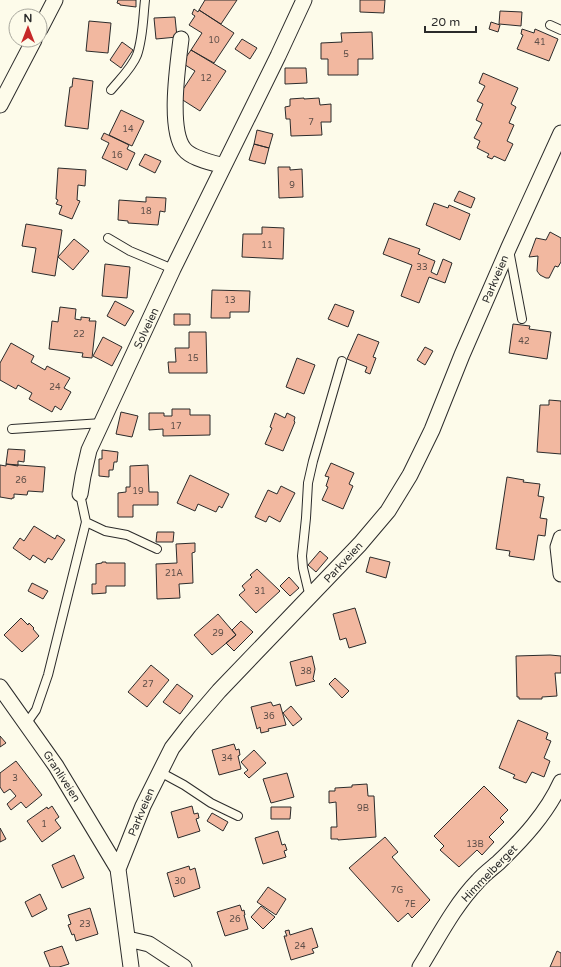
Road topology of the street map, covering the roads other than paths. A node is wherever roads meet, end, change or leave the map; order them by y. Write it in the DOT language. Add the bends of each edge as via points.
graph roads {
  1 [pos="55,0"];
  2 [pos="145,0"];
  3 [pos="304,0"];
  4 [pos="48,14"];
  5 [pos="550,25"];
  6 [pos="561,30"];
  7 [pos="181,39"];
  8 [pos="30,48"];
  9 [pos="111,90"];
  10 [pos="0,105"];
  11 [pos="561,133"];
  12 [pos="223,166"];
  13 [pos="108,238"];
  14 [pos="509,248"];
  15 [pos="173,269"];
  16 [pos="522,319"];
  17 [pos="342,361"];
  18 [pos="102,423"];
  19 [pos="12,429"];
  20 [pos="80,494"];
  21 [pos="86,522"];
  22 [pos="561,538"];
  23 [pos="157,549"];
  24 [pos="561,574"];
  25 [pos="313,594"];
  26 [pos="0,687"];
  27 [pos="26,724"];
  28 [pos="160,772"];
  29 [pos="561,782"];
  30 [pos="238,816"];
  31 [pos="118,869"];
  32 [pos="128,940"];
  33 [pos="131,967"];
  34 [pos="184,967"];
  35 [pos="420,967"];
  1 -- 4 [label="street"];
  2 -- 9 [label="lane" via="137,56"];
  3 -- 12 [label="street, Solveien"];
  5 -- 6 [label="lane"];
  7 -- 12 [label="street" via="175,98 178,138 188,153"];
  8 -- 10 [label="street"];
  11 -- 14 [label="street, Parkveien"];
  12 -- 15 [label="street, Solveien"];
  13 -- 15 [label="lane" via="130,251"];
  14 -- 16 [label="lane"];
  14 -- 25 [label="street, Parkveien" via="432,430 410,475 388,511"];
  15 -- 18 [label="street, Solveien"];
  17 -- 25 [label="lane" via="308,483 302,556 308,589"];
  18 -- 19 [label="lane"];
  18 -- 20 [label="street, Solveien" via="89,450"];
  20 -- 21 [label="lane"];
  21 -- 23 [label="lane" via="105,531 126,535"];
  21 -- 27 [label="lane" via="48,675 36,710"];
  22 -- 24 [label="street" via="558,547"];
  25 -- 28 [label="street, Parkveien" via="219,691 172,748"];
  26 -- 27 [label="street, Granliveien"];
  27 -- 31 [label="street, Granliveien" via="56,766"];
  28 -- 30 [label="lane"];
  28 -- 31 [label="street, Parkveien" via="143,806"];
  29 -- 35 [label="street, Himmelberget" via="534,825 478,881 458,905"];
  31 -- 32 [label="street, Parkveien"];
  32 -- 33 [label="street, Parkveien"];
  32 -- 34 [label="street" via="150,944"];
}
